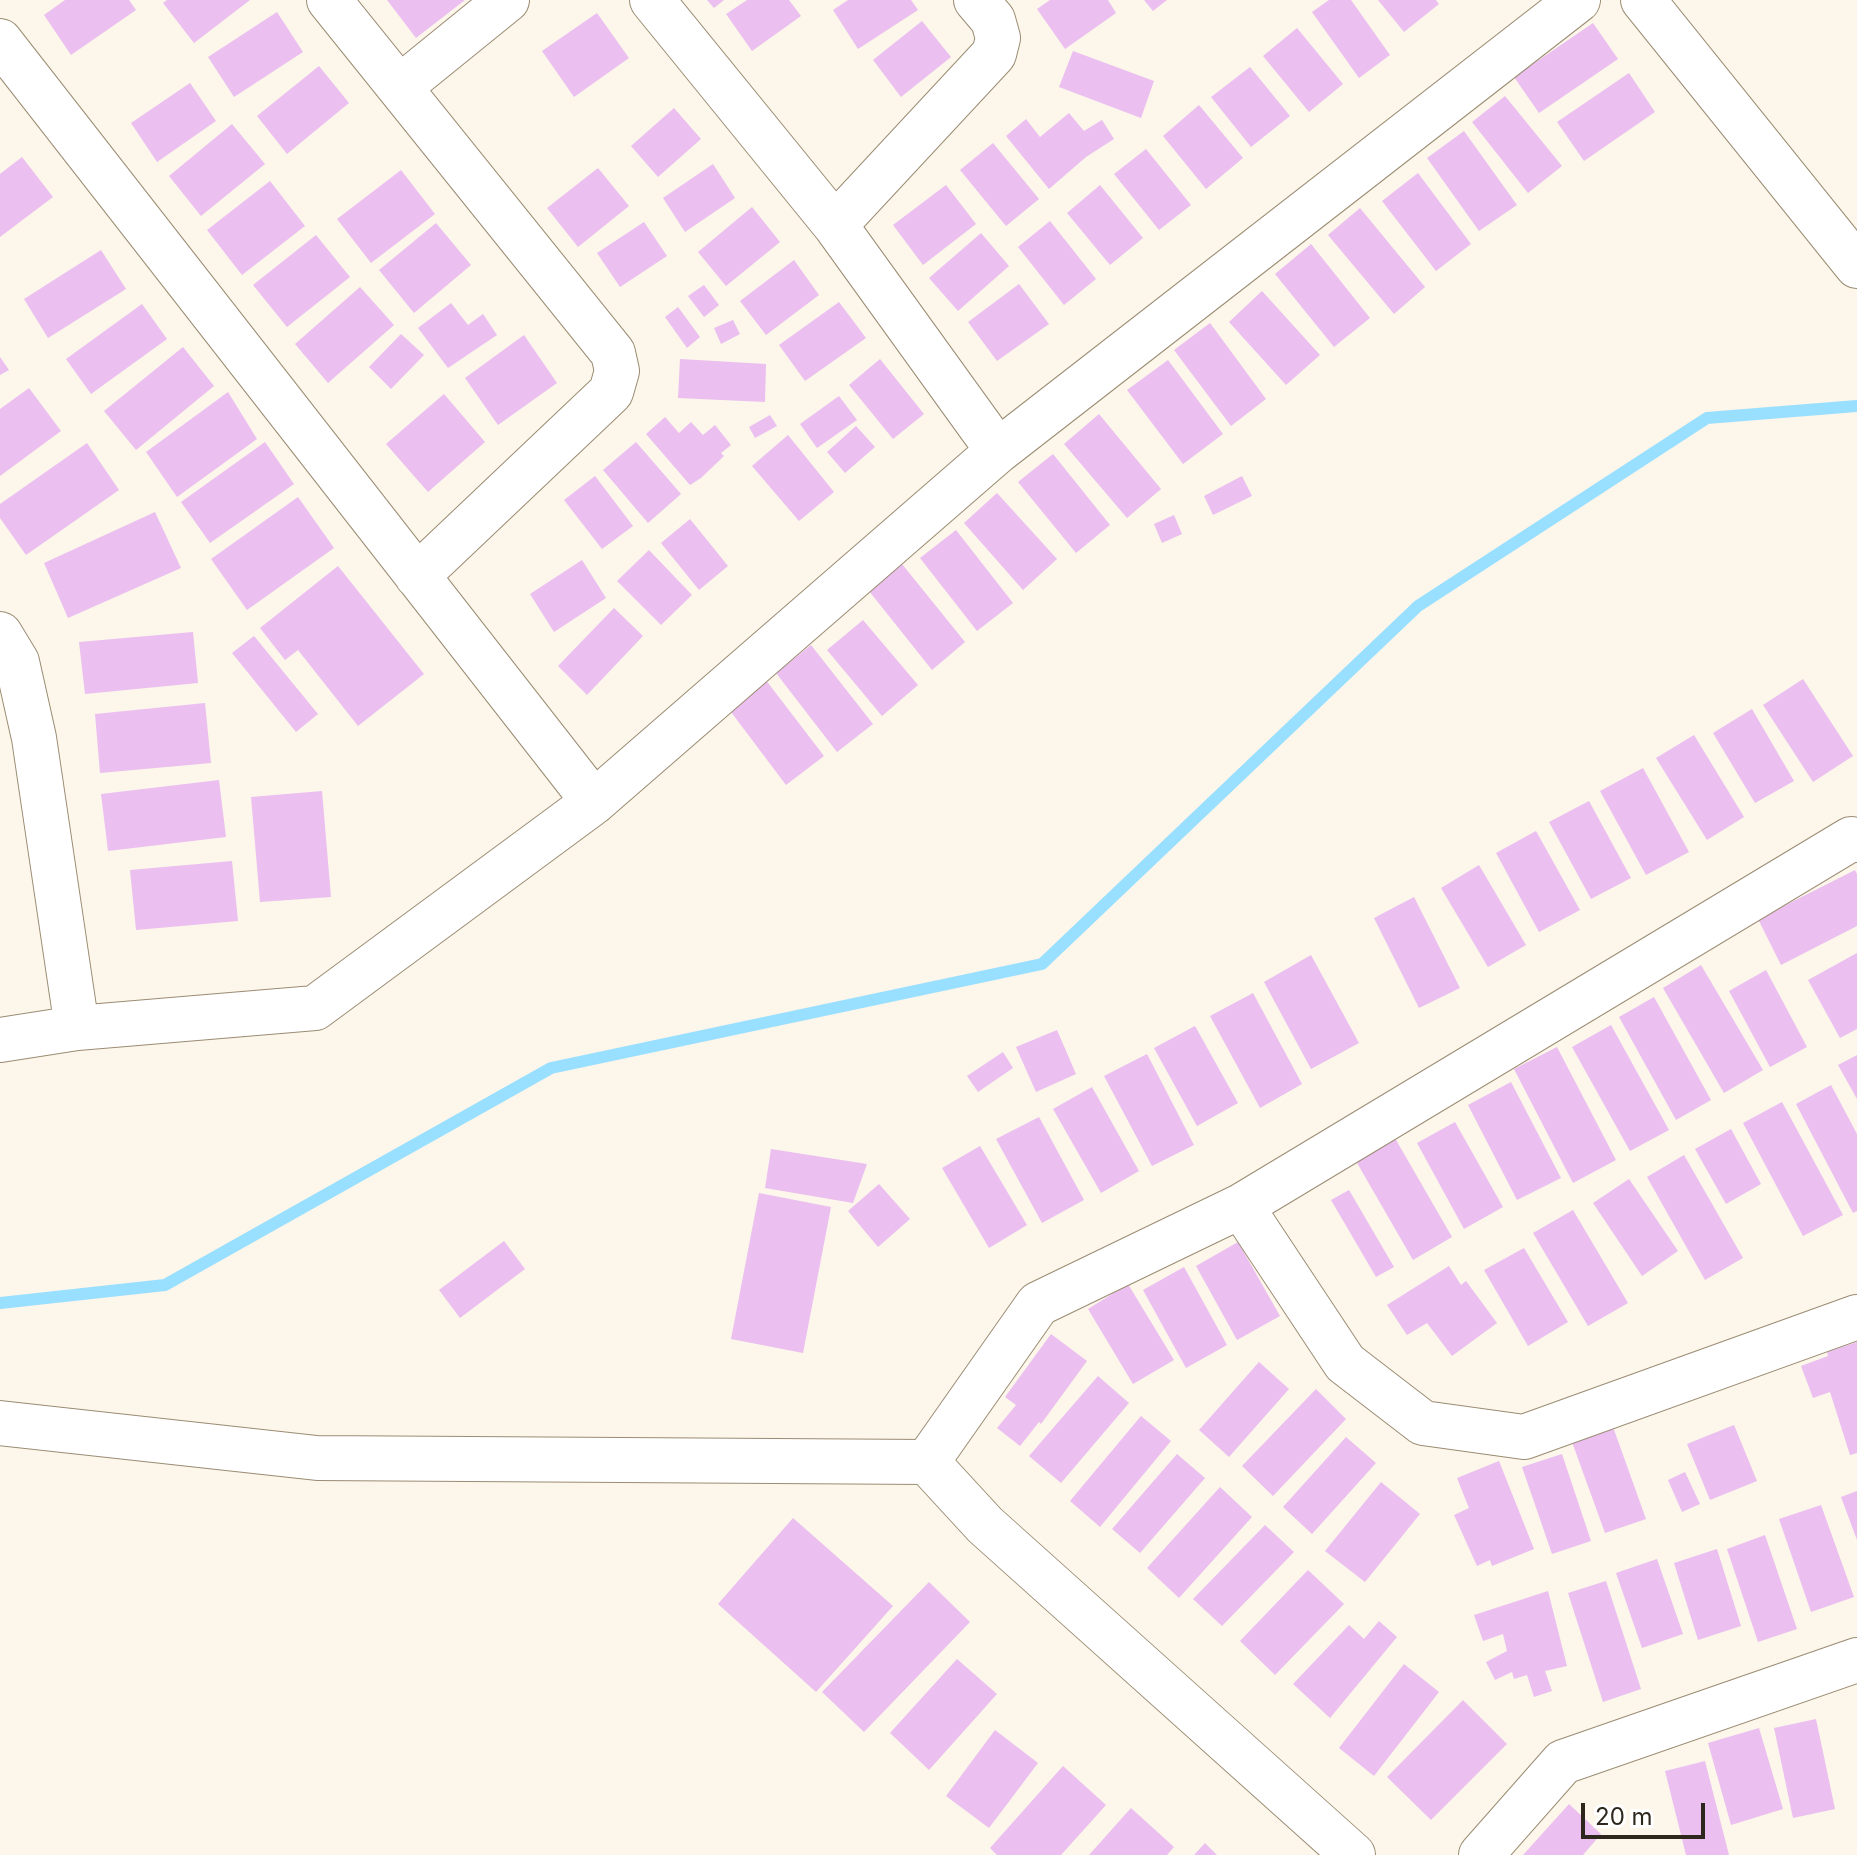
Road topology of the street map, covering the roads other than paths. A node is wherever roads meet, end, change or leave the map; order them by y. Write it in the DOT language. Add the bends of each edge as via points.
graph roads {
  1 [pos="329,0"];
  2 [pos="507,0"];
  3 [pos="652,0"];
  4 [pos="976,0"];
  5 [pos="1578,0"];
  6 [pos="1643,0"];
  7 [pos="0,41"];
  8 [pos="401,86"];
  9 [pos="835,225"];
  10 [pos="1857,266"];
  11 [pos="998,451"];
  12 [pos="417,576"];
  13 [pos="0,634"];
  14 [pos="594,802"];
  15 [pos="1857,840"];
  16 [pos="77,1028"];
  17 [pos="0,1040"];
  18 [pos="1241,1206"];
  19 [pos="1857,1317"];
  20 [pos="0,1423"];
  21 [pos="927,1462"];
  22 [pos="1857,1660"];
  23 [pos="1353,1855"];
  24 [pos="1481,1855"];
  1 -- 8 [label="street"];
  2 -- 8 [label="street"];
  3 -- 9 [label="street"];
  4 -- 9 [label="street" via="993,20 998,38 994,54"];
  5 -- 11 [label="street"];
  6 -- 10 [label="street"];
  7 -- 12 [label="street"];
  8 -- 12 [label="street" via="613,353 617,371 611,392"];
  9 -- 11 [label="street"];
  11 -- 14 [label="street"];
  12 -- 14 [label="street"];
  13 -- 16 [label="street" via="17,662 34,738"];
  14 -- 16 [label="street" via="315,1008"];
  15 -- 18 [label="street" via="1837,847"];
  16 -- 17 [label="street"];
  18 -- 19 [label="street" via="1345,1363 1423,1423 1524,1437"];
  18 -- 21 [label="street" via="1038,1304"];
  20 -- 21 [label="street" via="317,1458"];
  21 -- 23 [label="street" via="985,1525"];
  22 -- 24 [label="street" via="1563,1762"];
}
